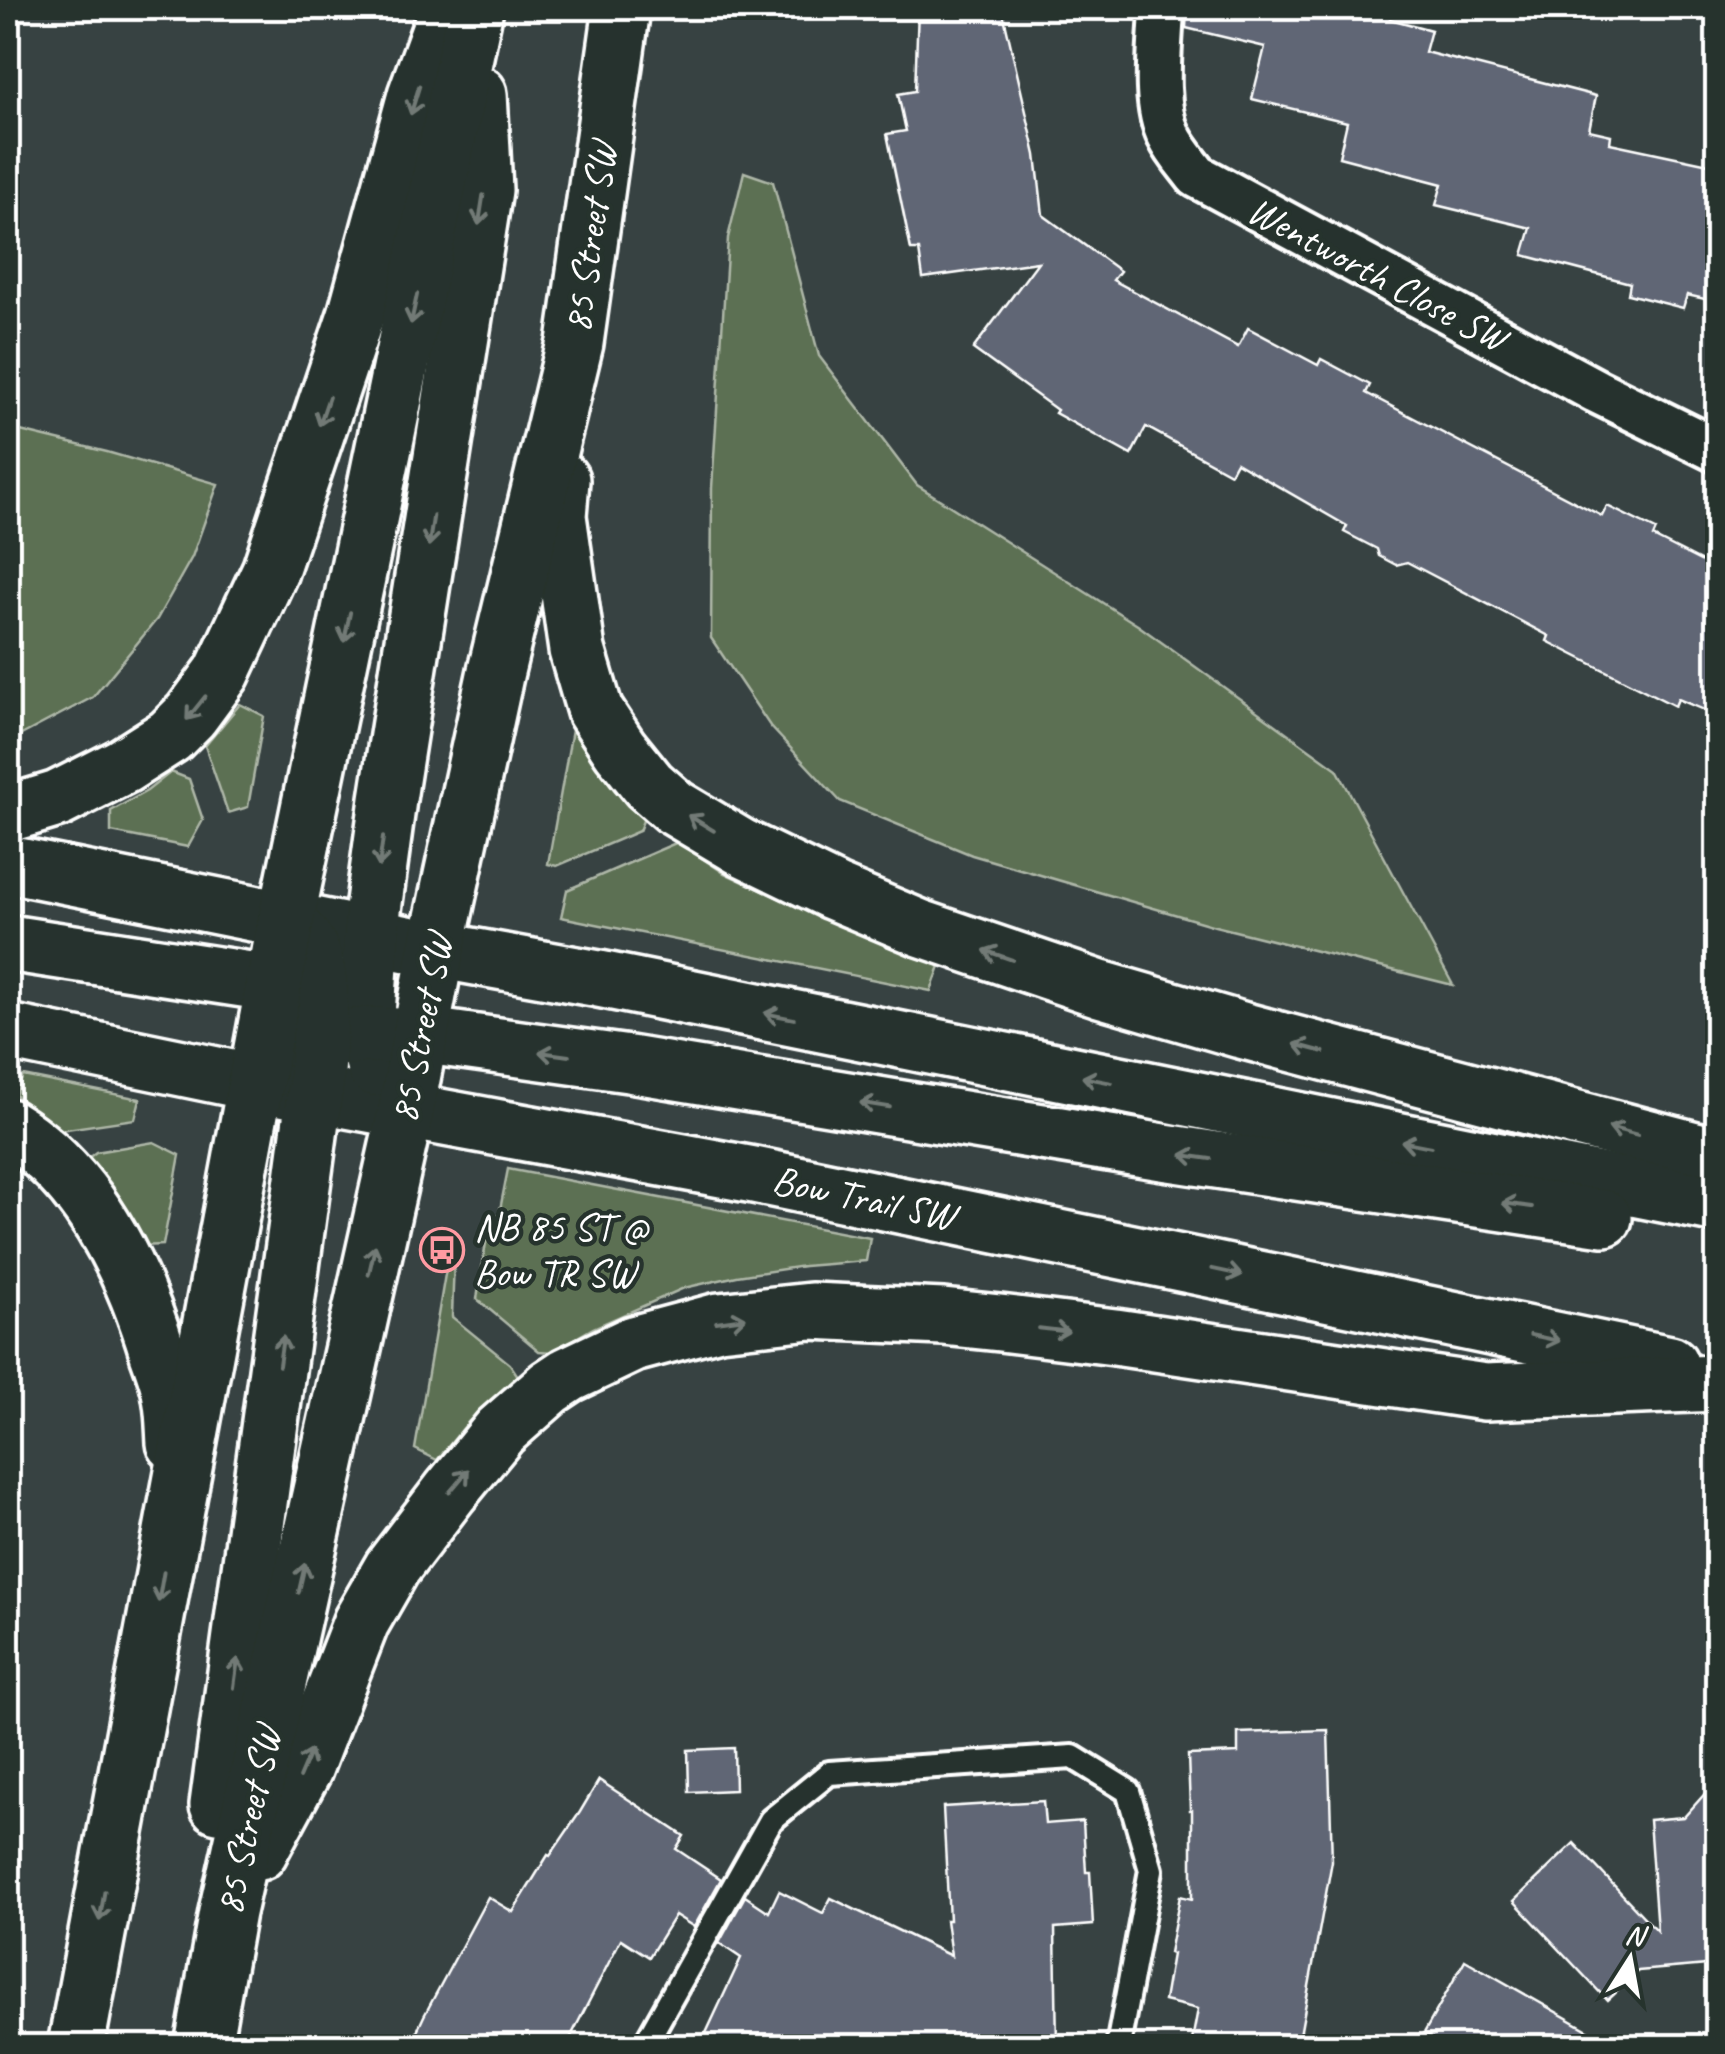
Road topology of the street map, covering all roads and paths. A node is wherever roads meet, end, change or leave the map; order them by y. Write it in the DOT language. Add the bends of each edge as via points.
graph roads {
  1 [pos="448,8"];
  2 [pos="475,8"];
  3 [pos="622,8"];
  4 [pos="1162,8"];
  5 [pos="576,343"];
  6 [pos="1718,451"];
  7 [pos="8,814"];
  8 [pos="8,864"];
  9 [pos="286,920"];
  10 [pos="371,936"];
  11 [pos="8,943"];
  12 [pos="437,950"];
  13 [pos="329,1008"];
  14 [pos="8,1032"];
  15 [pos="420,1036"];
  16 [pos="255,1082"];
  17 [pos="316,1094"];
  18 [pos="406,1110"];
  19 [pos="8,1127"];
  20 [pos="1718,1156"];
  21 [pos="1718,1205"];
  22 [pos="1718,1234"];
  23 [pos="1718,1374"];
  24 [pos="1718,1383"];
  25 [pos="179,1491"];
  26 [pos="228,1912"];
  27 [pos="76,2046"];
  28 [pos="185,2046"];
  29 [pos="202,2046"];
  30 [pos="644,2046"];
  31 [pos="1118,2046"];
  1 -- 7 [label="main road, one-way" via="276,552 222,672 170,736 58,799"];
  2 -- 9 [label="main road, one-way"];
  2 -- 10 [label="main road, one-way" via="484,190"];
  3 -- 5 [label="main road, 85 Street SW"];
  4 -- 6 [label="street, Wentworth Close SW" via="1162,108 1168,134 1197,176"];
  5 -- 12 [label="main road, 85 Street SW"];
  20 -- 5 [label="main road, one-way" via="1242,1030 1021,963 834,892 674,807 649,786 595,711 577,650 558,516"];
  8 -- 9 [label="main road"];
  9 -- 10 [label="main road"];
  9 -- 13 [label="main road"];
  10 -- 12 [label="main road"];
  10 -- 13 [label="main road"];
  11 -- 13 [label="main road"];
  12 -- 13 [label="main road" via="408,979"];
  12 -- 15 [label="main road, 85 Street SW"];
  21 -- 12 [label="main road, one-way"];
  13 -- 15 [label="main road"];
  13 -- 16 [label="main road"];
  13 -- 17 [label="main road"];
  13 -- 18 [label="main road"];
  14 -- 16 [label="main road, Bow Trail SW"];
  15 -- 18 [label="main road, 85 Street SW"];
  22 -- 15 [label="main road, one-way"];
  16 -- 17 [label="main road, Bow Trail SW"];
  16 -- 25 [label="main road"];
  17 -- 18 [label="main road, Bow Trail SW"];
  28 -- 17 [label="main road, one-way"];
  18 -- 23 [label="main road, Bow Trail SW, one-way"];
  26 -- 18 [label="main road, 85 Street SW, one-way"];
  19 -- 25 [label="main road" via="53,1162 119,1252 171,1396"];
  26 -- 24 [label="main road, one-way" via="304,1769 361,1622 392,1568 500,1431 568,1375 633,1344 719,1321 812,1311 1020,1325 1485,1392"];
  25 -- 27 [label="main road, one-way"];
  26 -- 29 [label="main road, 85 Street SW"];
  30 -- 31 [label="lane" via="771,1820 829,1774 1073,1757 1128,1791 1151,1870"];
}
